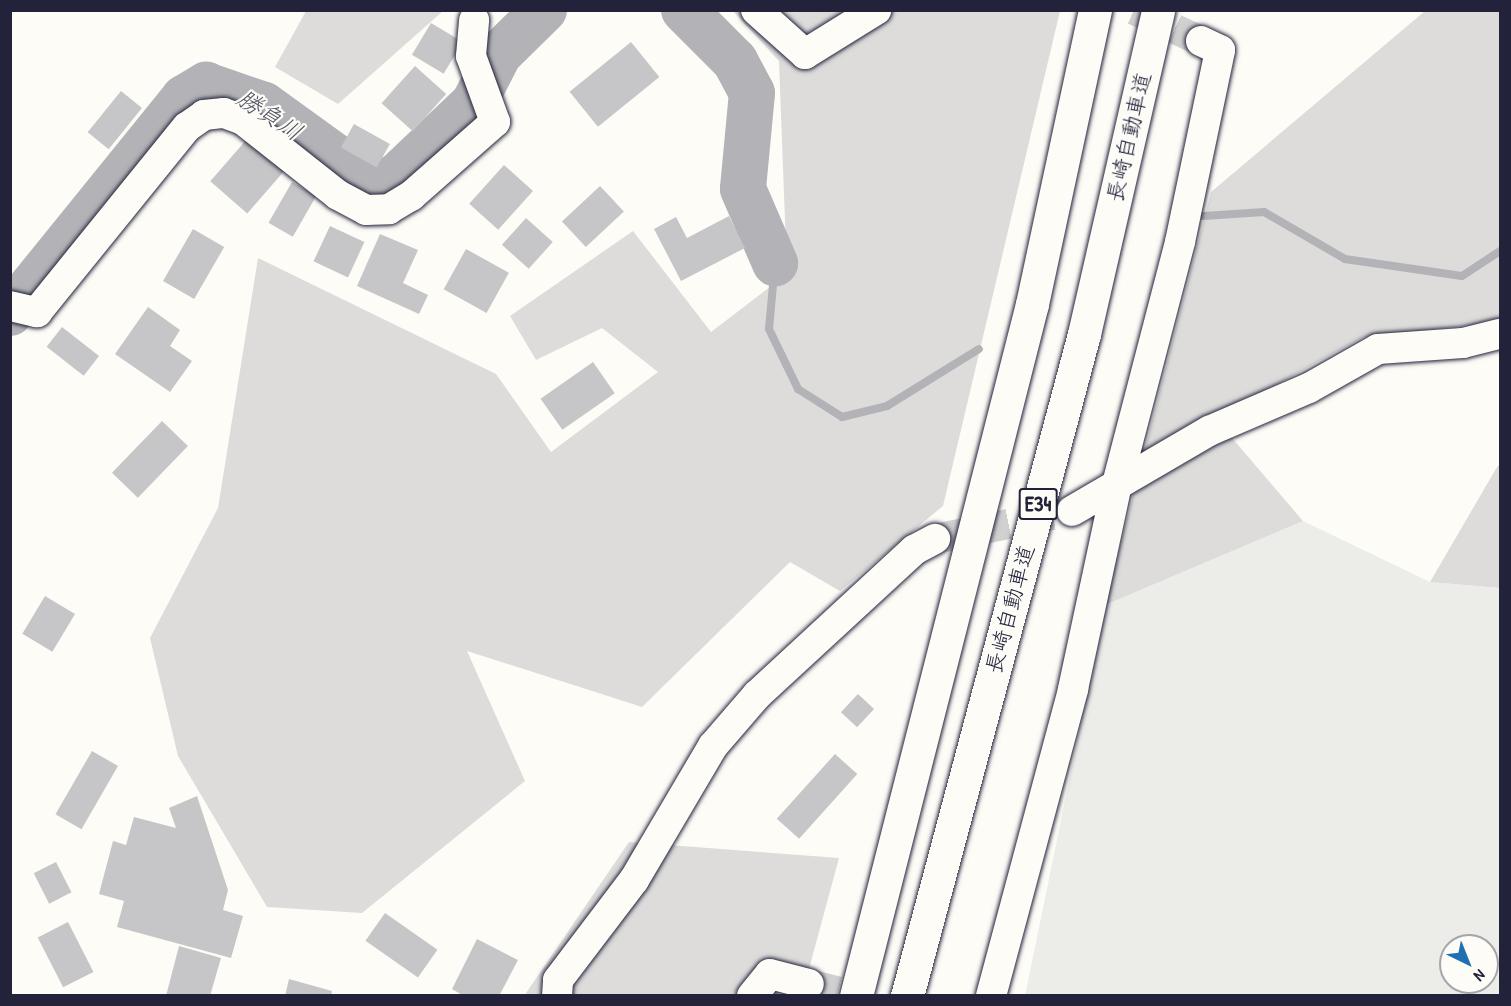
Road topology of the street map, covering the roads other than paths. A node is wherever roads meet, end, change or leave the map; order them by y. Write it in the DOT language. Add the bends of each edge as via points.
graph roads {
  1 [pos="756,10"];
  2 [pos="876,10"];
  3 [pos="1095,10"];
  4 [pos="1158,10"];
  5 [pos="472,14"];
  6 [pos="1201,41"];
  7 [pos="24,309"];
  8 [pos="1500,334"];
  9 [pos="1117,484"];
  10 [pos="1072,511"];
  11 [pos="935,539"];
  12 [pos="809,984"];
  13 [pos="557,996"];
  14 [pos="752,996"];
  15 [pos="856,996"];
  16 [pos="907,996"];
  17 [pos="990,996"];
  1 -- 2 [label="street" via="805,54"];
  3 -- 15 [label="highway, E34" via="1032,304"];
  4 -- 16 [label="highway, 長崎自動車道 / E34" via="1084,333"];
  5 -- 7 [label="street" via="475,75 495,122 389,209 366,210 338,195 243,120 224,113 204,115 187,127"];
  6 -- 9 [label="street" via="1220,50 1180,242"];
  8 -- 9 [label="street" via="1463,343 1378,349 1309,388 1209,431"];
  9 -- 10 [label="street"];
  9 -- 17 [label="street" via="1073,689"];
  11 -- 13 [label="street" via="914,550 758,695 713,746 634,880 558,980"];
  12 -- 14 [label="street" via="770,974"];
}
